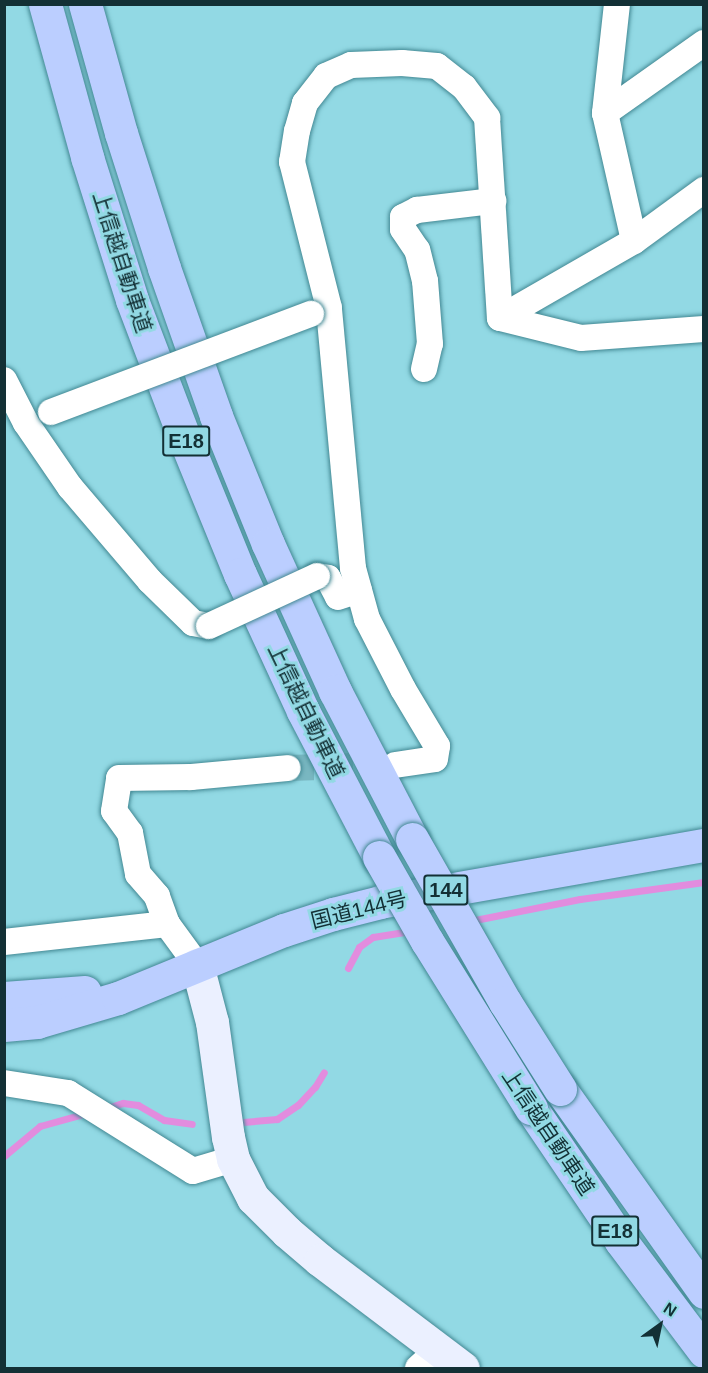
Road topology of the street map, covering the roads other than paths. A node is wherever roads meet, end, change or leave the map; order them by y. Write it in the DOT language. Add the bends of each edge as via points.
graph roads {
  1 [pos="24,4"];
  2 [pos="45,4"];
  3 [pos="86,4"];
  4 [pos="101,4"];
  5 [pos="617,4"];
  6 [pos="704,43"];
  7 [pos="605,113"];
  8 [pos="704,190"];
  9 [pos="493,201"];
  10 [pos="634,241"];
  11 [pos="132,300"];
  12 [pos="320,311"];
  13 [pos="500,318"];
  14 [pos="704,329"];
  15 [pos="424,369"];
  16 [pos="4,380"];
  17 [pos="216,416"];
  18 [pos="15,425"];
  19 [pos="359,590"];
  20 [pos="395,765"];
  21 [pos="288,768"];
  22 [pos="704,845"];
  23 [pos="167,924"];
  24 [pos="4,942"];
  25 [pos="197,965"];
  26 [pos="4,998"];
  27 [pos="4,1025"];
  28 [pos="4,1083"];
  29 [pos="233,1159"];
  30 [pos="704,1292"];
  31 [pos="704,1352"];
  32 [pos="440,1362"];
  1 -- 11 [label="highway" via="81,170"];
  2 -- 11 [label="highway, 上信越自動車道 / E18"];
  3 -- 17 [label="highway, 上信越自動車道 / E18" via="125,145"];
  4 -- 17 [label="highway"];
  5 -- 7 [label="street"];
  6 -- 7 [label="street"];
  7 -- 10 [label="street"];
  8 -- 10 [label="street"];
  9 -- 12 [label="street" via="487,118 464,87 437,66 351,65 326,76 305,103 292,162"];
  9 -- 13 [label="street"];
  9 -- 15 [label="street" via="417,210 404,217 403,230 417,250 425,280 430,344"];
  10 -- 13 [label="street"];
  11 -- 31 [label="highway, 上信越自動車道 / E18, bridge" via="240,574 303,711 379,857 531,1108 621,1241"];
  12 -- 18 [label="street, bridge"];
  12 -- 19 [label="street" via="352,568"];
  13 -- 14 [label="street" via="580,338"];
  16 -- 18 [label="street"];
  17 -- 30 [label="highway, 上信越自動車道 / E18, bridge" via="334,691 458,924 560,1089"];
  18 -- 19 [label="street, bridge" via="150,581 193,624 209,626 317,576 328,578 338,597"];
  19 -- 20 [label="street" via="367,619 437,746 435,759"];
  21 -- 23 [label="street" via="191,777 119,778 114,811 130,833 138,874 157,896"];
  22 -- 25 [label="highway, 国道144号 / 144" via="380,902 284,930"];
  23 -- 24 [label="street"];
  23 -- 25 [label="street"];
  25 -- 26 [label="highway, 国道144号 / 144" via="85,993"];
  25 -- 27 [label="highway, 国道144号 / 144" via="78,1012"];
  25 -- 29 [label="street" via="212,1022"];
  28 -- 29 [label="street" via="68,1093 193,1171"];
  29 -- 32 [label="street" via="253,1198 287,1232"];
}
